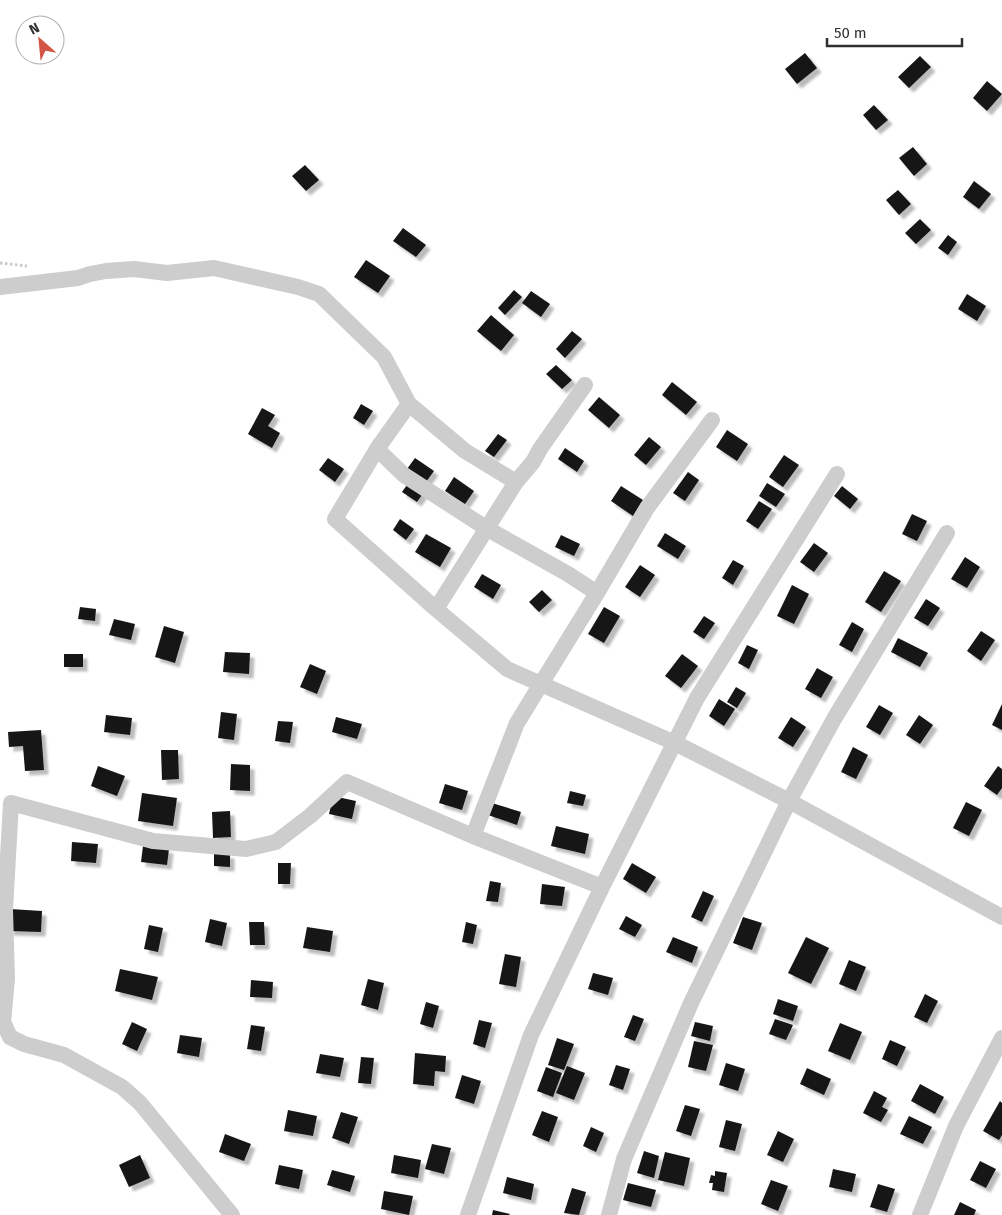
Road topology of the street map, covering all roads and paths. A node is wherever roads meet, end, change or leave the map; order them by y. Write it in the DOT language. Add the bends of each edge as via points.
graph roads {
  1 [pos="0,263"];
  2 [pos="34,266"];
  3 [pos="0,287"];
  4 [pos="585,385"];
  5 [pos="408,404"];
  6 [pos="712,420"];
  7 [pos="377,449"];
  8 [pos="836,474"];
  9 [pos="516,482"];
  10 [pos="486,528"];
  11 [pos="946,533"];
  12 [pos="597,593"];
  13 [pos="436,609"];
  14 [pos="542,683"];
  15 [pos="674,744"];
  16 [pos="790,801"];
  17 [pos="473,836"];
  18 [pos="602,887"];
  19 [pos="1002,917"];
  20 [pos="1002,1038"];
  21 [pos="232,1215"];
  22 [pos="468,1215"];
  23 [pos="608,1215"];
  24 [pos="920,1215"];
  1 -- 2 [label="path"];
  3 -- 5 [label="street" via="78,278 106,271 134,269 167,273 214,268 298,287 319,294 384,357"];
  4 -- 9 [label="street"];
  5 -- 7 [label="street"];
  5 -- 9 [label="street" via="465,451"];
  6 -- 12 [label="street" via="648,508"];
  7 -- 10 [label="street" via="404,475"];
  7 -- 13 [label="street" via="335,519"];
  8 -- 15 [label="street" via="697,698"];
  9 -- 10 [label="street"];
  10 -- 12 [label="street"];
  10 -- 13 [label="street"];
  11 -- 16 [label="street" via="834,719"];
  12 -- 14 [label="street"];
  13 -- 14 [label="street" via="507,669"];
  14 -- 15 [label="street"];
  14 -- 17 [label="street" via="517,723"];
  15 -- 16 [label="street"];
  15 -- 18 [label="street"];
  16 -- 19 [label="street"];
  16 -- 23 [label="street" via="687,1012 624,1159"];
  17 -- 18 [label="street"];
  17 -- 21 [label="street" via="347,782 276,842 246,849 153,840 11,803 5,910 7,979 4,1022 10,1037 64,1055 122,1087 140,1104"];
  18 -- 22 [label="street" via="531,1035"];
  20 -- 24 [label="street" via="956,1126"];
}
